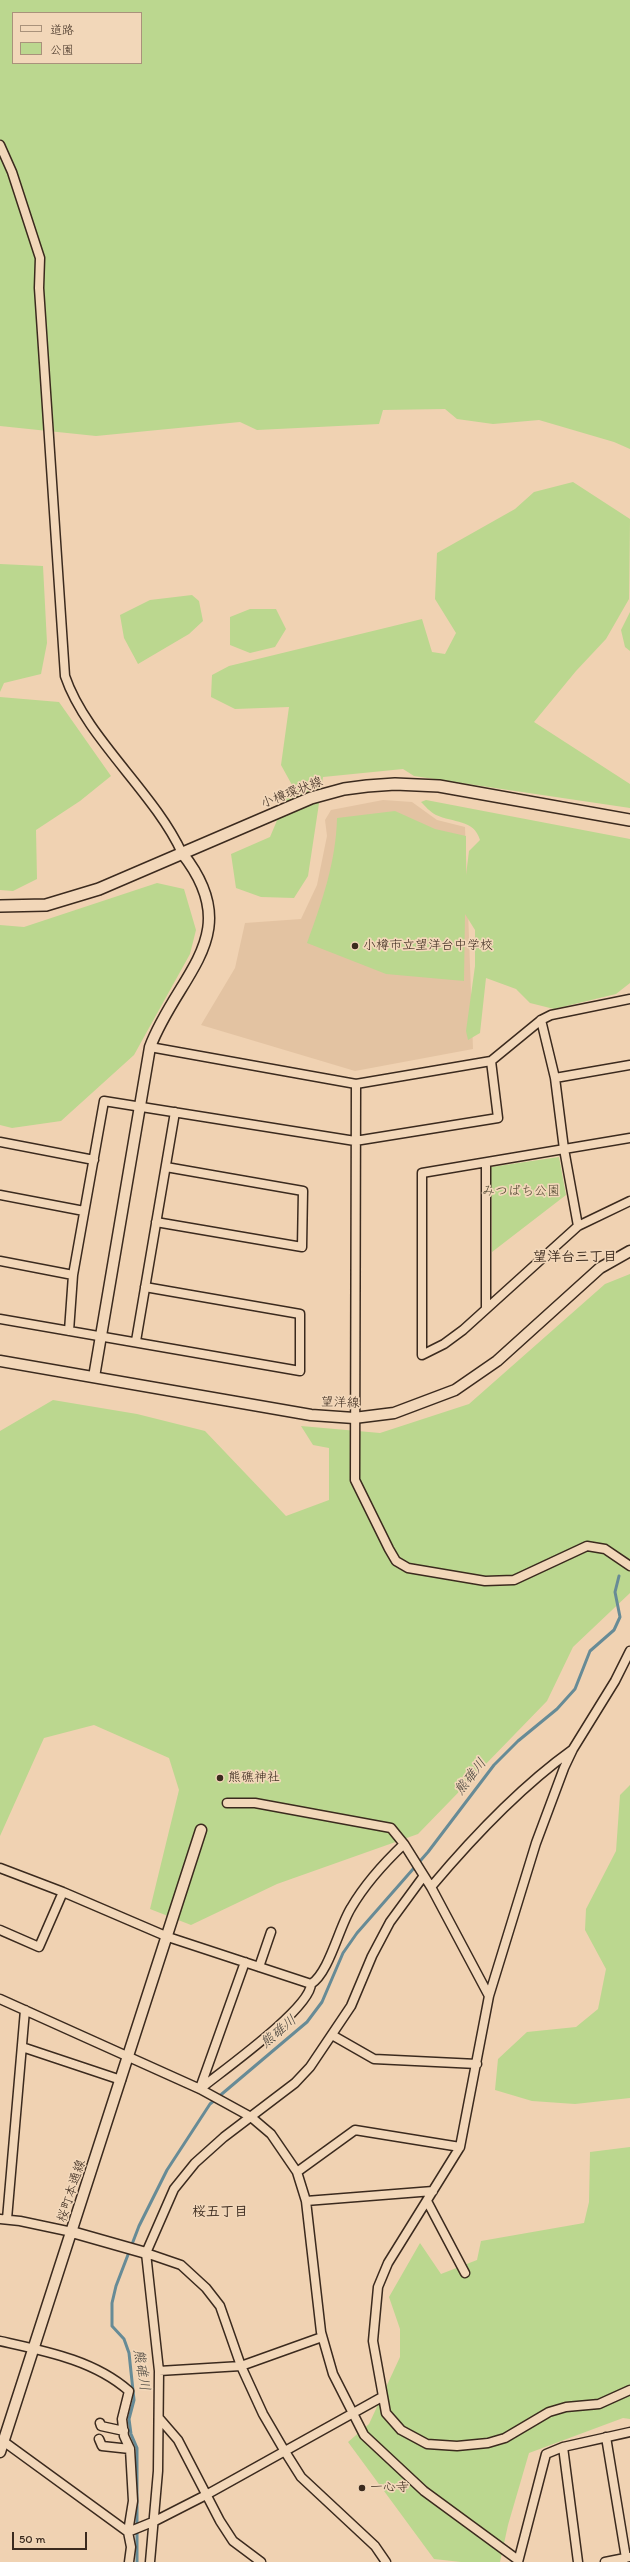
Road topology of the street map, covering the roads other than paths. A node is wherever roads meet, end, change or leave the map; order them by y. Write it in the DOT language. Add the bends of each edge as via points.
graph roads {
  1 [pos="0,145"];
  2 [pos="630,820"];
  3 [pos="182,853"];
  4 [pos="0,906"];
  5 [pos="630,999"];
  6 [pos="541,1020"];
  7 [pos="150,1048"];
  8 [pos="491,1061"];
  9 [pos="630,1065"];
  10 [pos="555,1078"];
  11 [pos="356,1084"];
  12 [pos="141,1106"];
  13 [pos="175,1112"];
  14 [pos="630,1138"];
  15 [pos="355,1140"];
  16 [pos="0,1142"];
  17 [pos="564,1149"];
  18 [pos="94,1160"];
  19 [pos="486,1162"];
  20 [pos="166,1167"];
  21 [pos="0,1195"];
  22 [pos="630,1201"];
  23 [pos="84,1211"];
  24 [pos="156,1222"];
  25 [pos="578,1226"];
  26 [pos="630,1251"];
  27 [pos="0,1261"];
  28 [pos="74,1275"];
  29 [pos="145,1287"];
  30 [pos="486,1308"];
  31 [pos="0,1319"];
  32 [pos="69,1331"];
  33 [pos="102,1336"];
  34 [pos="136,1342"];
  35 [pos="0,1361"];
  36 [pos="94,1377"];
  37 [pos="354,1418"];
  38 [pos="630,1566"];
  39 [pos="630,1651"];
  40 [pos="573,1749"];
  41 [pos="226,1803"];
  42 [pos="201,1830"];
  43 [pos="404,1844"];
  44 [pos="0,1868"];
  45 [pos="421,1874"];
  46 [pos="431,1887"];
  47 [pos="63,1892"];
  48 [pos="0,1930"];
  49 [pos="271,1932"];
  50 [pos="168,1937"];
  51 [pos="245,1962"];
  52 [pos="259,1967"];
  53 [pos="311,1984"];
  54 [pos="489,1996"];
  55 [pos="0,1999"];
  56 [pos="25,2010"];
  57 [pos="332,2035"];
  58 [pos="22,2047"];
  59 [pos="128,2056"];
  60 [pos="477,2064"];
  61 [pos="121,2080"];
  62 [pos="200,2089"];
  63 [pos="251,2117"];
  64 [pos="460,2147"];
  65 [pos="297,2172"];
  66 [pos="434,2190"];
  67 [pos="306,2200"];
  68 [pos="427,2201"];
  69 [pos="3,2219"];
  70 [pos="72,2232"];
  71 [pos="141,2252"];
  72 [pos="465,2273"];
  73 [pos="322,2337"];
  74 [pos="0,2341"];
  75 [pos="32,2348"];
  76 [pos="241,2366"];
  77 [pos="160,2371"];
  78 [pos="630,2390"];
  79 [pos="382,2397"];
  80 [pos="354,2414"];
  81 [pos="159,2418"];
  82 [pos="100,2423"];
  83 [pos="124,2431"];
  84 [pos="630,2432"];
  85 [pos="606,2437"];
  86 [pos="99,2440"];
  87 [pos="2,2442"];
  88 [pos="562,2447"];
  89 [pos="130,2449"];
  90 [pos="284,2450"];
  91 [pos="0,2452"];
  92 [pos="206,2495"];
  93 [pos="155,2521"];
  94 [pos="130,2531"];
  95 [pos="628,2557"];
  96 [pos="518,2561"];
  97 [pos="129,2562"];
  98 [pos="150,2562"];
  99 [pos="261,2562"];
  100 [pos="386,2562"];
  101 [pos="578,2562"];
  102 [pos="605,2562"];
  1 -- 3 [label="street" via="12,172 40,258 40,304 64,676 71,695 138,786"];
  2 -- 3 [label="main road, 小樽環状線" via="439,786 388,784 344,789 311,798"];
  3 -- 4 [label="main road, 小樽環状線" via="100,889 64,901 46,905"];
  3 -- 7 [label="street" via="195,869 204,891 210,925 201,957 160,1022"];
  5 -- 6 [label="street" via="566,1012"];
  6 -- 8 [label="street"];
  6 -- 10 [label="street"];
  7 -- 11 [label="street"];
  7 -- 12 [label="street"];
  8 -- 11 [label="street"];
  8 -- 15 [label="street" via="498,1118"];
  9 -- 10 [label="street"];
  10 -- 17 [label="street"];
  11 -- 15 [label="street"];
  12 -- 13 [label="street"];
  12 -- 18 [label="street" via="104,1101"];
  12 -- 33 [label="street"];
  13 -- 15 [label="street"];
  13 -- 20 [label="street"];
  14 -- 17 [label="street"];
  15 -- 37 [label="street"];
  16 -- 18 [label="street"];
  17 -- 19 [label="street"];
  17 -- 25 [label="street"];
  18 -- 23 [label="street"];
  19 -- 30 [label="street"];
  19 -- 30 [label="street" via="422,1173 422,1355 444,1344"];
  20 -- 24 [label="street"];
  20 -- 24 [label="street" via="303,1191 302,1247"];
  21 -- 23 [label="street"];
  22 -- 25 [label="street"];
  23 -- 28 [label="street"];
  24 -- 29 [label="street"];
  25 -- 30 [label="street"];
  26 -- 37 [label="street, 望洋線" via="600,1268 497,1361 455,1390 394,1413"];
  27 -- 28 [label="street"];
  28 -- 32 [label="street"];
  29 -- 34 [label="street"];
  29 -- 34 [label="street" via="300,1314 300,1371"];
  31 -- 32 [label="street"];
  32 -- 33 [label="street"];
  33 -- 34 [label="street"];
  33 -- 36 [label="street"];
  35 -- 36 [label="street, 望洋線"];
  36 -- 37 [label="street, 望洋線" via="311,1415"];
  37 -- 38 [label="street" via="355,1480 389,1549 396,1560 408,1568 485,1581 514,1580 588,1546 605,1549"];
  39 -- 40 [label="street" via="615,1681"];
  40 -- 46 [label="street" via="517,1794"];
  40 -- 54 [label="street" via="536,1843"];
  41 -- 43 [label="street" via="255,1804 391,1828"];
  42 -- 50 [label="street, 桜町本通線"];
  43 -- 45 [label="street"];
  43 -- 53 [label="street" via="381,1865 351,1906 321,1975"];
  44 -- 47 [label="street"];
  45 -- 46 [label="street"];
  45 -- 57 [label="street" via="390,1922 372,1956 351,2006"];
  46 -- 54 [label="street"];
  47 -- 48 [label="street" via="39,1947"];
  47 -- 50 [label="street"];
  49 -- 52 [label="street"];
  50 -- 51 [label="street"];
  50 -- 59 [label="street, 桜町本通線"];
  51 -- 52 [label="street"];
  51 -- 62 [label="street"];
  52 -- 53 [label="street"];
  53 -- 62 [label="street" via="307,1998 292,2015"];
  54 -- 60 [label="street"];
  55 -- 56 [label="street"];
  56 -- 58 [label="street"];
  56 -- 59 [label="street"];
  57 -- 60 [label="street" via="374,2059"];
  57 -- 63 [label="street" via="295,2083"];
  58 -- 61 [label="street"];
  58 -- 69 [label="street"];
  59 -- 61 [label="street, 桜町本通線"];
  59 -- 62 [label="street"];
  60 -- 64 [label="street"];
  61 -- 70 [label="street, 桜町本通線"];
  62 -- 63 [label="street"];
  63 -- 65 [label="street" via="271,2134"];
  63 -- 71 [label="street" via="207,2150 182,2179 174,2189"];
  64 -- 65 [label="street" via="355,2130"];
  64 -- 66 [label="street"];
  65 -- 67 [label="street"];
  66 -- 67 [label="street"];
  66 -- 68 [label="street"];
  67 -- 73 [label="street"];
  68 -- 72 [label="street"];
  68 -- 79 [label="street" via="395,2250 378,2287 373,2341"];
  69 -- 70 [label="street"];
  70 -- 71 [label="street"];
  70 -- 75 [label="street, 桜町本通線"];
  71 -- 76 [label="street" via="182,2266 206,2288 220,2306"];
  71 -- 77 [label="street"];
  73 -- 76 [label="street"];
  73 -- 80 [label="street" via="333,2374"];
  74 -- 75 [label="street"];
  75 -- 83 [label="street" via="95,2369 119,2382 129,2391 122,2419"];
  75 -- 87 [label="street, 桜町本通線"];
  76 -- 77 [label="street"];
  76 -- 90 [label="street" via="262,2414"];
  77 -- 81 [label="street"];
  78 -- 79 [label="street" via="598,2404 566,2407 549,2412 505,2438 488,2443 457,2446 427,2444 401,2430 386,2413"];
  79 -- 80 [label="street"];
  80 -- 90 [label="street"];
  80 -- 96 [label="street" via="364,2435 424,2491"];
  81 -- 92 [label="street" via="178,2440"];
  81 -- 93 [label="street"];
  82 -- 83 [label="street" via="101,2426"];
  83 -- 89 [label="street"];
  84 -- 85 [label="street"];
  85 -- 88 [label="street"];
  85 -- 95 [label="street"];
  86 -- 89 [label="street" via="102,2446"];
  87 -- 91 [label="street, 桜町本通線"];
  87 -- 94 [label="street"];
  88 -- 96 [label="street" via="546,2454"];
  88 -- 101 [label="street"];
  89 -- 94 [label="street" via="133,2501"];
  90 -- 92 [label="street"];
  90 -- 100 [label="street" via="301,2477 375,2546"];
  92 -- 93 [label="street"];
  92 -- 99 [label="street" via="233,2541"];
  93 -- 94 [label="street"];
  93 -- 98 [label="street"];
  94 -- 97 [label="street"];
  95 -- 102 [label="street"];
}
